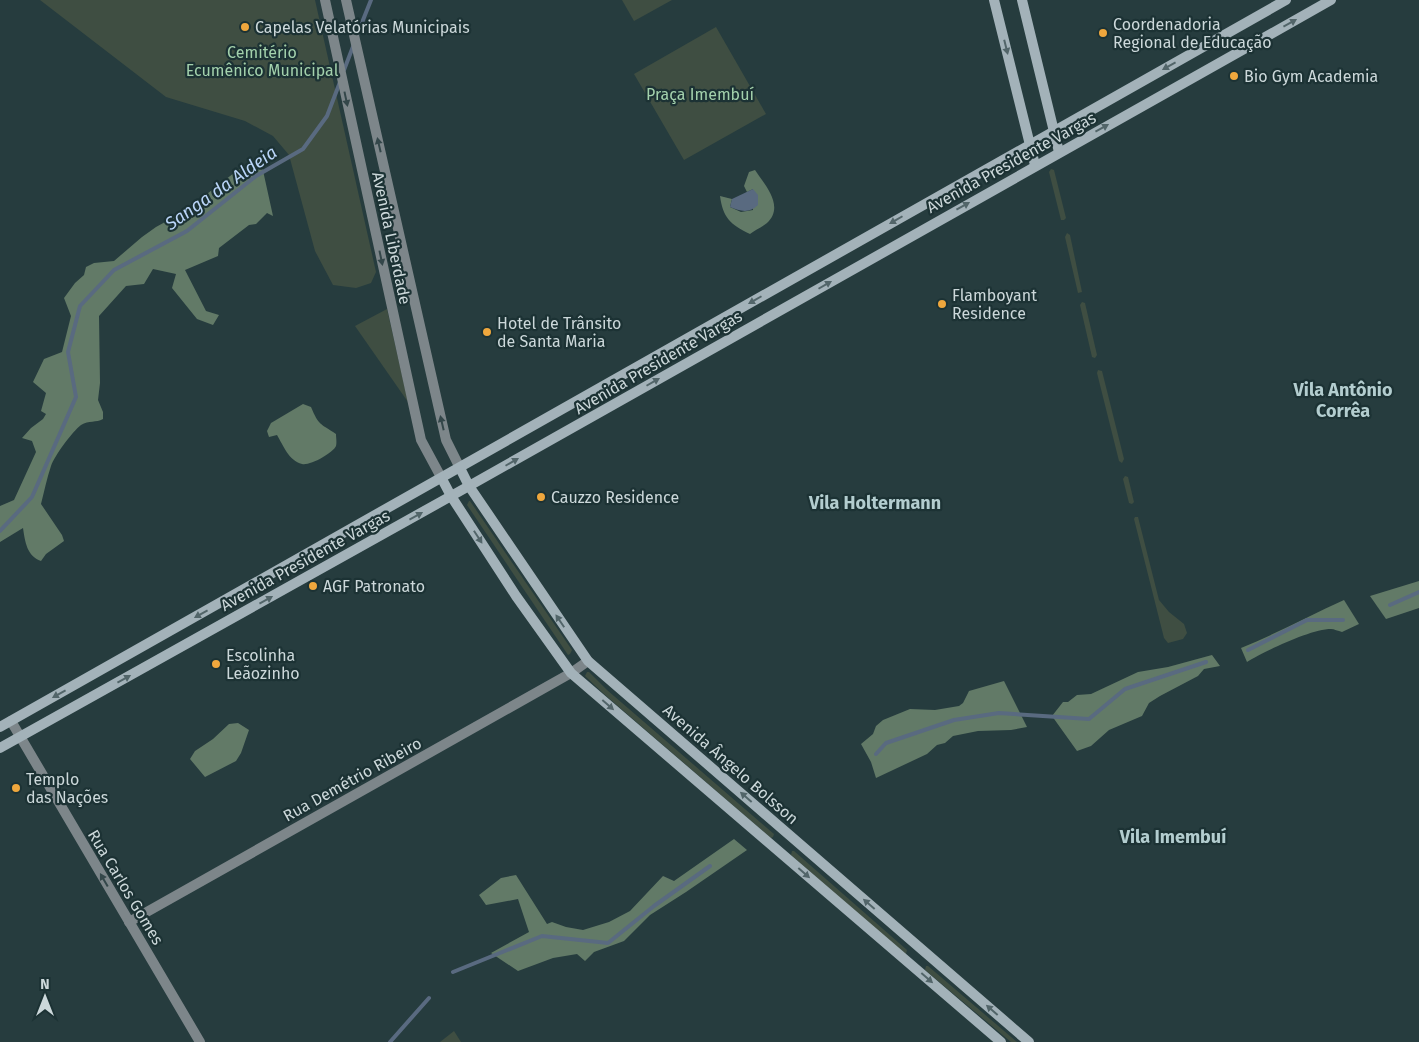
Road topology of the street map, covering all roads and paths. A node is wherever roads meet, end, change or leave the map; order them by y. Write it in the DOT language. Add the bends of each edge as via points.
graph roads {
  1 [pos="325,0"];
  2 [pos="346,0"];
  3 [pos="994,0"];
  4 [pos="1022,0"];
  5 [pos="1286,0"];
  6 [pos="1331,0"];
  7 [pos="1054,130"];
  8 [pos="1030,144"];
  9 [pos="1059,152"];
  10 [pos="1035,166"];
  11 [pos="460,468"];
  12 [pos="442,479"];
  13 [pos="469,486"];
  14 [pos="451,496"];
  15 [pos="588,661"];
  16 [pos="571,673"];
  17 [pos="11,721"];
  18 [pos="0,727"];
  19 [pos="20,737"];
  20 [pos="0,748"];
  21 [pos="129,922"];
  22 [pos="200,1042"];
  23 [pos="1001,1042"];
  24 [pos="1029,1042"];
  1 -- 12 [label="street, Avenida Liberdade, one-way" via="421,440"];
  11 -- 2 [label="street, Avenida Liberdade, one-way" via="446,440"];
  3 -- 8 [label="main road, one-way"];
  4 -- 7 [label="main road"];
  5 -- 7 [label="main road, Avenida Presidente Vargas, one-way"];
  9 -- 6 [label="main road, Avenida Presidente Vargas, one-way"];
  7 -- 8 [label="main road, Avenida Presidente Vargas"];
  7 -- 9 [label="main road"];
  8 -- 10 [label="main road"];
  8 -- 11 [label="main road, Avenida Presidente Vargas, one-way"];
  9 -- 10 [label="main road, Avenida Presidente Vargas"];
  13 -- 10 [label="main road, Avenida Presidente Vargas, one-way"];
  11 -- 12 [label="main road, Avenida Presidente Vargas"];
  11 -- 13 [label="main road, Avenida Ângelo Bolsson"];
  12 -- 14 [label="main road"];
  12 -- 17 [label="main road, Avenida Presidente Vargas, one-way"];
  13 -- 14 [label="main road, Avenida Presidente Vargas"];
  15 -- 13 [label="main road, Avenida Ângelo Bolsson, one-way"];
  14 -- 16 [label="main road, one-way"];
  19 -- 14 [label="main road, Avenida Presidente Vargas, one-way"];
  15 -- 16 [label="street, Rua Demétrio Ribeiro"];
  24 -- 15 [label="main road, Avenida Ângelo Bolsson, one-way"];
  16 -- 21 [label="street, Rua Demétrio Ribeiro"];
  16 -- 23 [label="main road, one-way"];
  17 -- 18 [label="main road, Avenida Presidente Vargas"];
  17 -- 19 [label="street, Rua Carlos Gomes"];
  19 -- 20 [label="main road, Avenida Presidente Vargas"];
  21 -- 19 [label="street, Rua Carlos Gomes, one-way"];
  21 -- 22 [label="street, Rua Carlos Gomes"];
}
